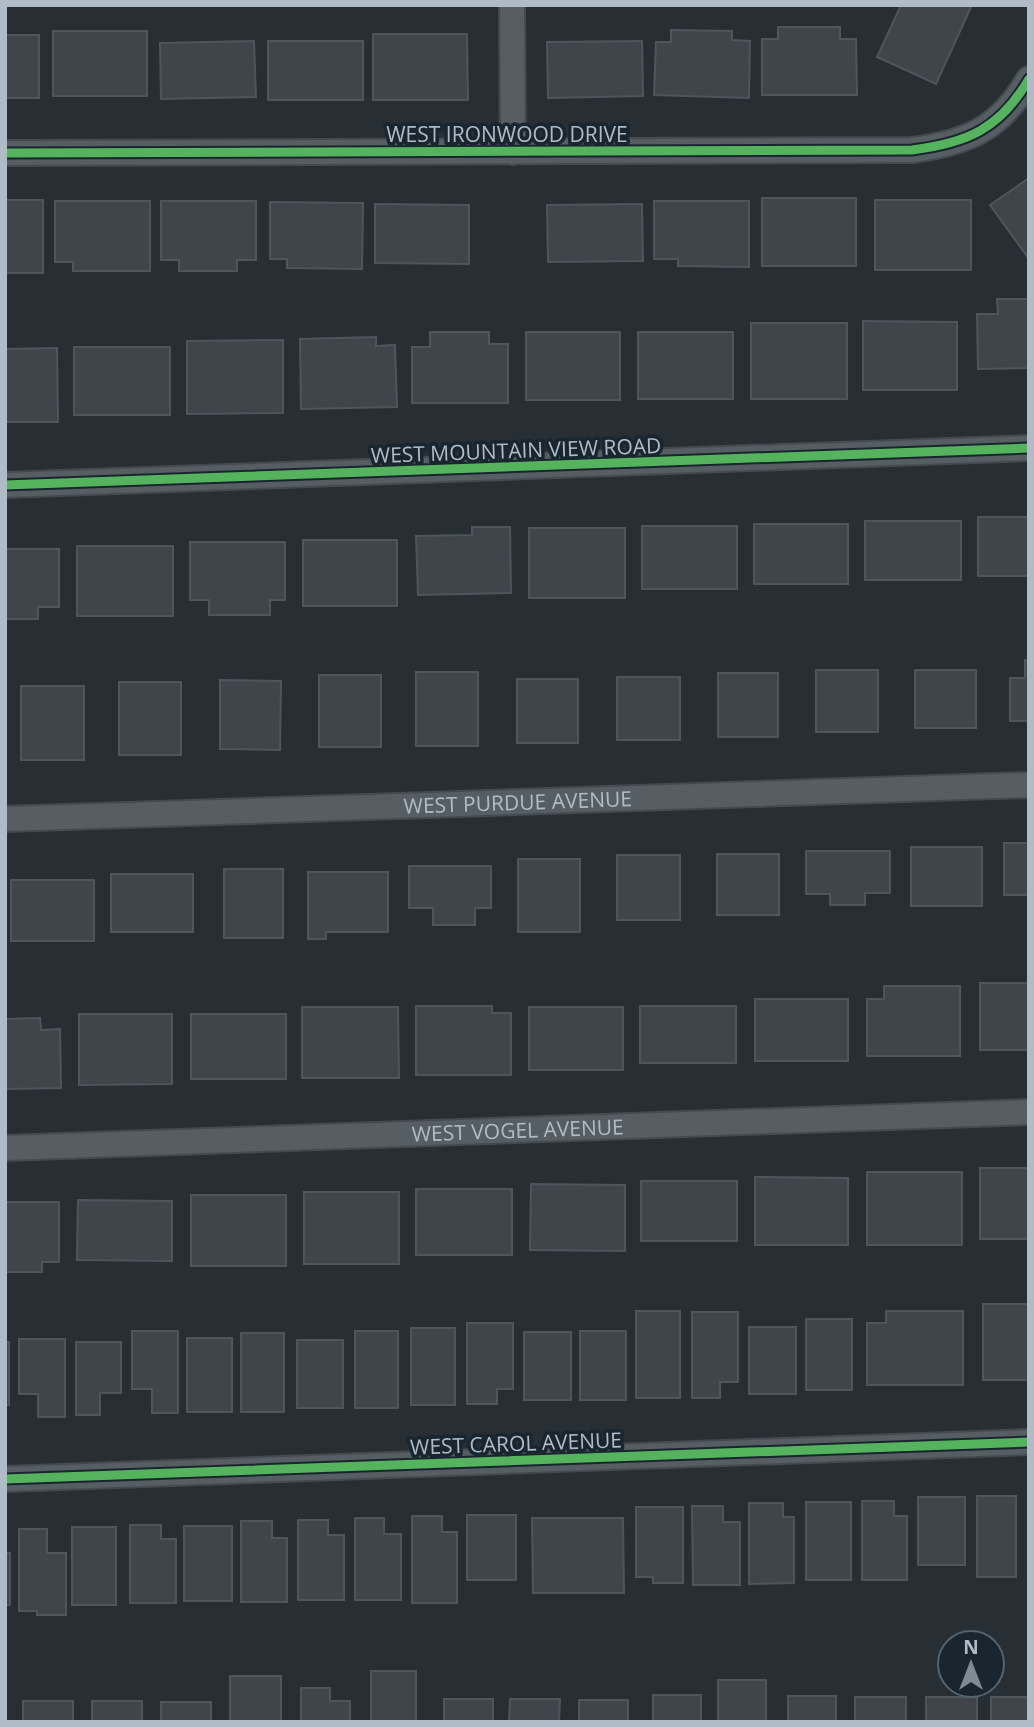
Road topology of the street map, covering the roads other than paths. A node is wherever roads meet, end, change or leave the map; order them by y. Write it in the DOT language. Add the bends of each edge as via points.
graph roads {
  1 [pos="512,5"];
  2 [pos="1029,79"];
  3 [pos="513,152"];
  4 [pos="5,153"];
  5 [pos="1029,448"];
  6 [pos="5,485"];
  7 [pos="1029,785"];
  8 [pos="5,819"];
  9 [pos="1029,1112"];
  10 [pos="5,1148"];
  11 [pos="1029,1442"];
  12 [pos="5,1479"];
  1 -- 3 [label="street"];
  2 -- 3 [label="street, WEST IRONWOOD DRIVE" via="989,127 969,138 912,150"];
  3 -- 4 [label="street, WEST IRONWOOD DRIVE"];
  5 -- 6 [label="street, WEST MOUNTAIN VIEW ROAD"];
  7 -- 8 [label="street, WEST PURDUE AVENUE"];
  9 -- 10 [label="street, WEST VOGEL AVENUE"];
  11 -- 12 [label="street, WEST CAROL AVENUE"];
}
